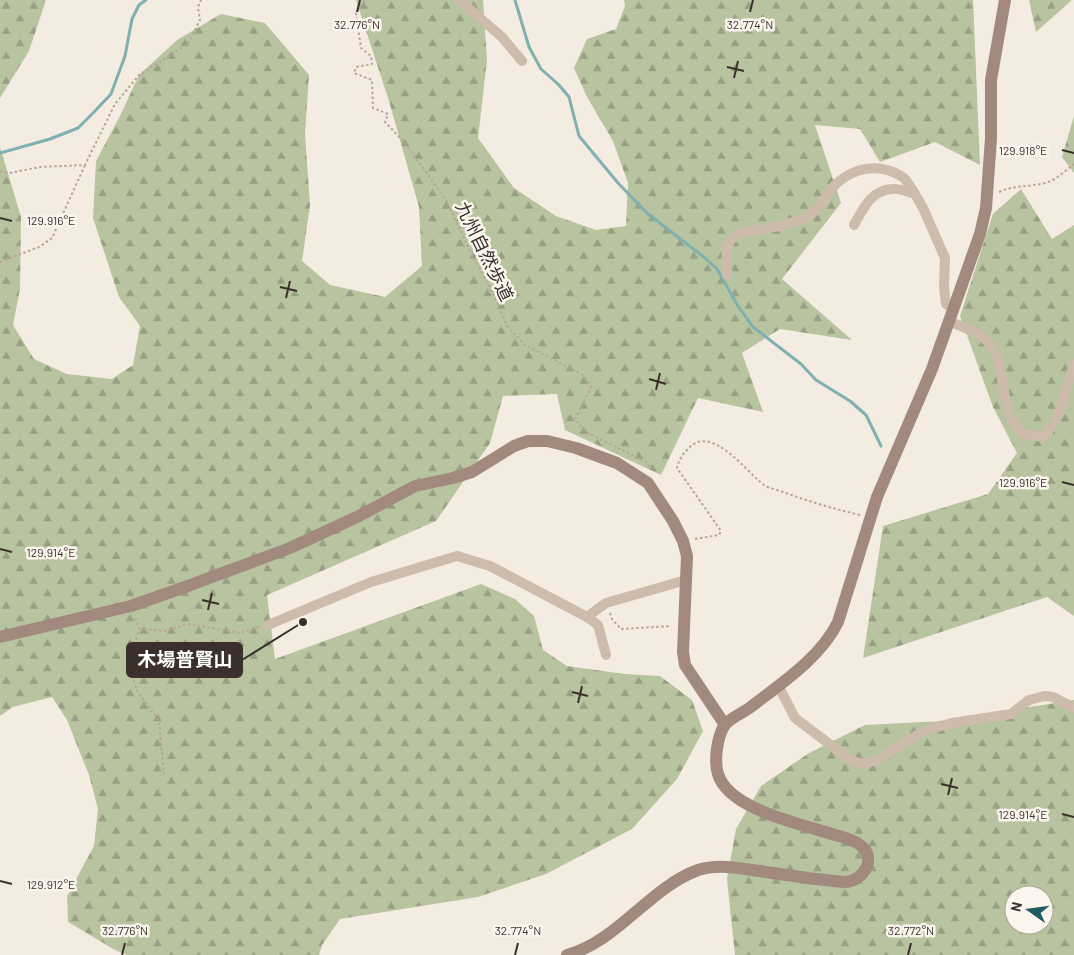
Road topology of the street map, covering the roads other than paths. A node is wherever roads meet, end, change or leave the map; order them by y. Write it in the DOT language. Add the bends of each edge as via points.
graph roads {
  1 [pos="458,0"];
  2 [pos="1005,0"];
  3 [pos="522,62"];
  4 [pos="915,194"];
  5 [pos="854,225"];
  6 [pos="727,275"];
  7 [pos="951,315"];
  8 [pos="1074,364"];
  9 [pos="686,580"];
  10 [pos="587,617"];
  11 [pos="268,625"];
  12 [pos="0,637"];
  13 [pos="606,655"];
  14 [pos="778,685"];
  15 [pos="1074,708"];
  16 [pos="725,725"];
  17 [pos="567,955"];
  1 -- 3 [label="street" via="502,37"];
  2 -- 7 [label="street" via="991,80 991,138 980,234"];
  4 -- 5 [label="street" via="893,189 879,192 866,204"];
  4 -- 6 [label="street" via="902,176 870,167 856,171 836,184 808,216 734,237 726,254"];
  4 -- 7 [label="street" via="945,258 944,287"];
  7 -- 8 [label="street" via="988,342 998,363 1010,418 1023,434 1044,437 1061,408"];
  7 -- 14 [label="street" via="932,369 877,497 838,622 817,654"];
  9 -- 10 [label="street" via="606,603"];
  9 -- 12 [label="street" via="687,556 683,541 648,483 617,463 576,448 547,441 528,441 472,472 415,486 290,548 130,606"];
  9 -- 16 [label="street" via="682,652 685,664"];
  10 -- 11 [label="street" via="490,566 457,556 371,582"];
  10 -- 13 [label="street" via="598,625"];
  14 -- 15 [label="street" via="794,718 852,761 864,764 933,728 1011,714 1029,700 1045,696"];
  14 -- 16 [label="street"];
  16 -- 17 [label="street" via="716,750 716,761 720,780 727,790 764,812 862,845 868,862 865,871 854,882 846,882 736,868 698,870 665,887 593,944"];
}
